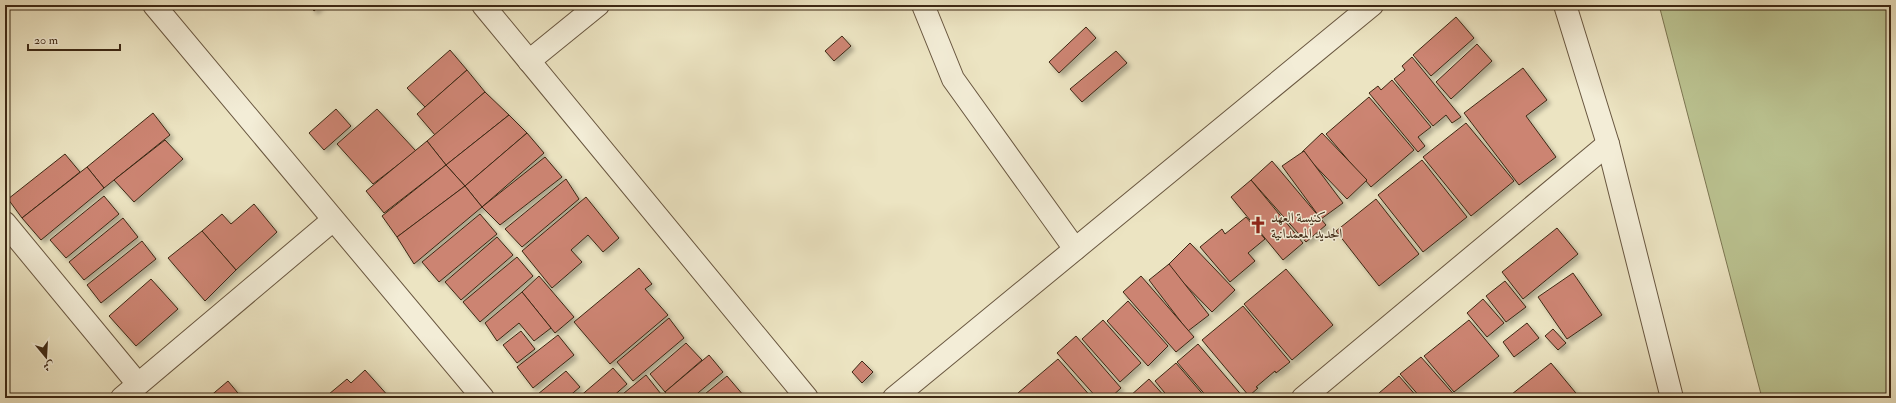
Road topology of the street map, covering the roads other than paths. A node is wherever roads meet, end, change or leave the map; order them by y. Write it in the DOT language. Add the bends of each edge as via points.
graph roads {
  1 [pos="154,5"];
  2 [pos="483,5"];
  3 [pos="598,5"];
  4 [pos="922,5"];
  5 [pos="1372,5"];
  6 [pos="1566,5"];
  7 [pos="529,62"];
  8 [pos="1608,144"];
  9 [pos="333,220"];
  10 [pos="5,224"];
  11 [pos="1075,249"];
  12 [pos="138,384"];
  13 [pos="1670,397"];
  14 [pos="122,398"];
  15 [pos="483,398"];
  16 [pos="807,398"];
  17 [pos="894,398"];
  18 [pos="1303,398"];
  1 -- 9 [label="street"];
  2 -- 7 [label="street"];
  3 -- 7 [label="street"];
  4 -- 11 [label="street" via="954,79"];
  5 -- 11 [label="street"];
  6 -- 8 [label="street"];
  7 -- 16 [label="street"];
  8 -- 13 [label="street"];
  8 -- 18 [label="street"];
  9 -- 12 [label="street"];
  9 -- 15 [label="street"];
  10 -- 12 [label="street"];
  11 -- 17 [label="street"];
  12 -- 14 [label="street"];
}
